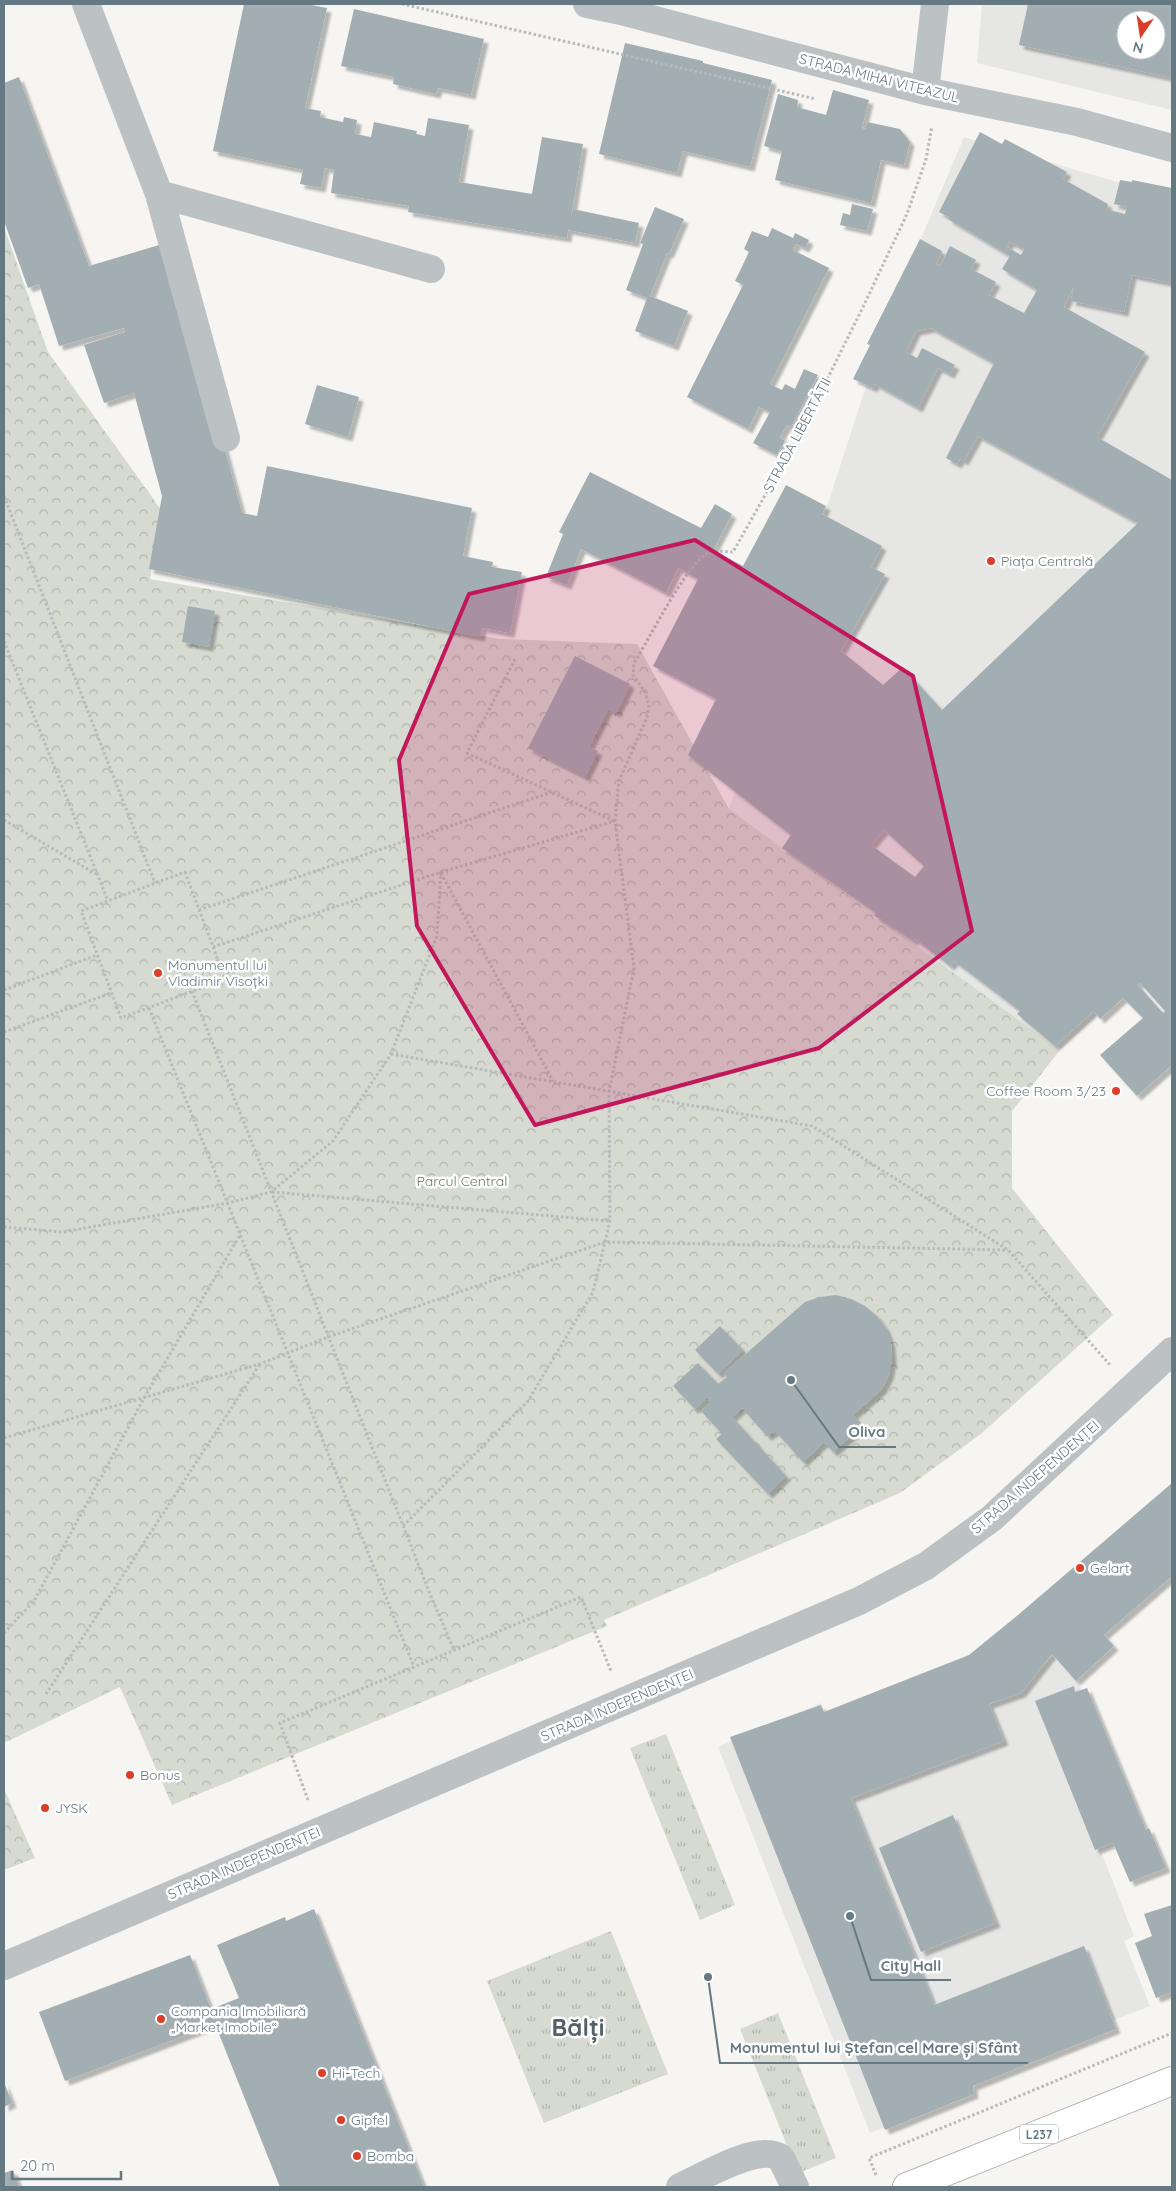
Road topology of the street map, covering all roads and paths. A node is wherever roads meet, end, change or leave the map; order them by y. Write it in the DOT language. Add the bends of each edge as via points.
graph roads {
  1 [pos="86,4"];
  2 [pos="402,4"];
  3 [pos="586,4"];
  4 [pos="935,4"];
  5 [pos="925,91"];
  6 [pos="816,99"];
  7 [pos="922,123"];
  8 [pos="932,126"];
  9 [pos="1172,148"];
  10 [pos="159,194"];
  11 [pos="431,269"];
  12 [pos="226,438"];
  13 [pos="4,496"];
  14 [pos="4,641"];
  15 [pos="515,659"];
  16 [pos="552,792"];
  17 [pos="4,820"];
  18 [pos="614,821"];
  19 [pos="441,872"];
  20 [pos="97,874"];
  21 [pos="155,883"];
  22 [pos="108,901"];
  23 [pos="199,910"];
  24 [pos="213,947"];
  25 [pos="97,955"];
  26 [pos="4,990"];
  27 [pos="192,992"];
  28 [pos="111,993"];
  29 [pos="149,1008"];
  30 [pos="4,1032"];
  31 [pos="391,1054"];
  32 [pos="554,1082"];
  33 [pos="609,1092"];
  34 [pos="271,1192"];
  35 [pos="228,1203"];
  36 [pos="610,1221"];
  37 [pos="4,1227"];
  38 [pos="240,1235"];
  39 [pos="605,1242"];
  40 [pos="1008,1250"];
  41 [pos="328,1337"];
  42 [pos="1172,1351"];
  43 [pos="288,1353"];
  44 [pos="260,1364"];
  45 [pos="1131,1391"];
  46 [pos="144,1398"];
  47 [pos="4,1438"];
  48 [pos="403,1526"];
  49 [pos="4,1633"];
  50 [pos="454,1650"];
  51 [pos="414,1667"];
  52 [pos="46,1694"];
  53 [pos="624,1702"];
  54 [pos="320,1831"];
  55 [pos="4,1966"];
  56 [pos="1172,2033"];
  57 [pos="1172,2081"];
  58 [pos="878,2180"];
  59 [pos="680,2187"];
  60 [pos="796,2187"];
  61 [pos="907,2187"];
  1 -- 10 [label="street"];
  2 -- 6 [label="path"];
  3 -- 5 [label="street, STRADA MIHAI VITEAZUL"];
  4 -- 5 [label="street"];
  5 -- 8 [label="path, STRADA LIBERTĂȚII"];
  5 -- 9 [label="street, STRADA MIHAI VITEAZUL" via="1077,122"];
  7 -- 8 [label="path"];
  8 -- 18 [label="path, STRADA LIBERTĂȚII" via="926,159 907,214 798,436 733,552 709,552 698,559 634,663 633,676 645,692 649,705 647,717 619,781"];
  10 -- 11 [label="street"];
  10 -- 12 [label="street"];
  13 -- 21 [label="path"];
  14 -- 20 [label="path"];
  15 -- 16 [label="path" via="467,753"];
  16 -- 18 [label="path"];
  16 -- 23 [label="path"];
  17 -- 20 [label="path"];
  18 -- 19 [label="path"];
  18 -- 33 [label="path" via="634,968"];
  19 -- 24 [label="path"];
  19 -- 31 [label="path" via="437,936"];
  19 -- 32 [label="path"];
  20 -- 22 [label="path"];
  21 -- 22 [label="path"];
  21 -- 23 [label="path" via="185,872"];
  22 -- 25 [label="path" via="81,911"];
  23 -- 24 [label="path"];
  24 -- 27 [label="path" via="225,979"];
  25 -- 26 [label="path"];
  25 -- 28 [label="path"];
  27 -- 29 [label="path"];
  27 -- 34 [label="path"];
  28 -- 29 [label="path" via="121,1018"];
  28 -- 30 [label="path"];
  29 -- 35 [label="path"];
  31 -- 32 [label="path"];
  31 -- 34 [label="path" via="333,1141"];
  32 -- 33 [label="path"];
  33 -- 36 [label="path"];
  33 -- 40 [label="path" via="812,1126"];
  34 -- 35 [label="path"];
  34 -- 36 [label="path"];
  34 -- 41 [label="path"];
  35 -- 37 [label="path" via="62,1232"];
  35 -- 38 [label="path"];
  36 -- 39 [label="path"];
  38 -- 43 [label="path"];
  38 -- 46 [label="path"];
  39 -- 40 [label="path"];
  39 -- 41 [label="path"];
  39 -- 48 [label="path" via="593,1292 528,1401"];
  40 -- 45 [label="path"];
  41 -- 43 [label="path"];
  41 -- 48 [label="path"];
  42 -- 45 [label="street, STRADA INDEPENDENȚEI"];
  43 -- 44 [label="path"];
  43 -- 51 [label="path"];
  44 -- 46 [label="path"];
  44 -- 52 [label="path"];
  45 -- 53 [label="street, STRADA INDEPENDENȚEI" via="992,1518 926,1566 859,1601"];
  46 -- 47 [label="path"];
  46 -- 49 [label="path" via="34,1601"];
  48 -- 50 [label="path"];
  50 -- 51 [label="path"];
  50 -- 53 [label="path" via="580,1597"];
  51 -- 54 [label="path" via="280,1723"];
  53 -- 54 [label="street, STRADA INDEPENDENȚEI"];
  54 -- 55 [label="street, STRADA INDEPENDENȚEI"];
  56 -- 58 [label="path" via="869,2158"];
  57 -- 61 [label="main road, L237"];
  59 -- 60 [label="street" via="747,2156 770,2152 782,2158"];
}
